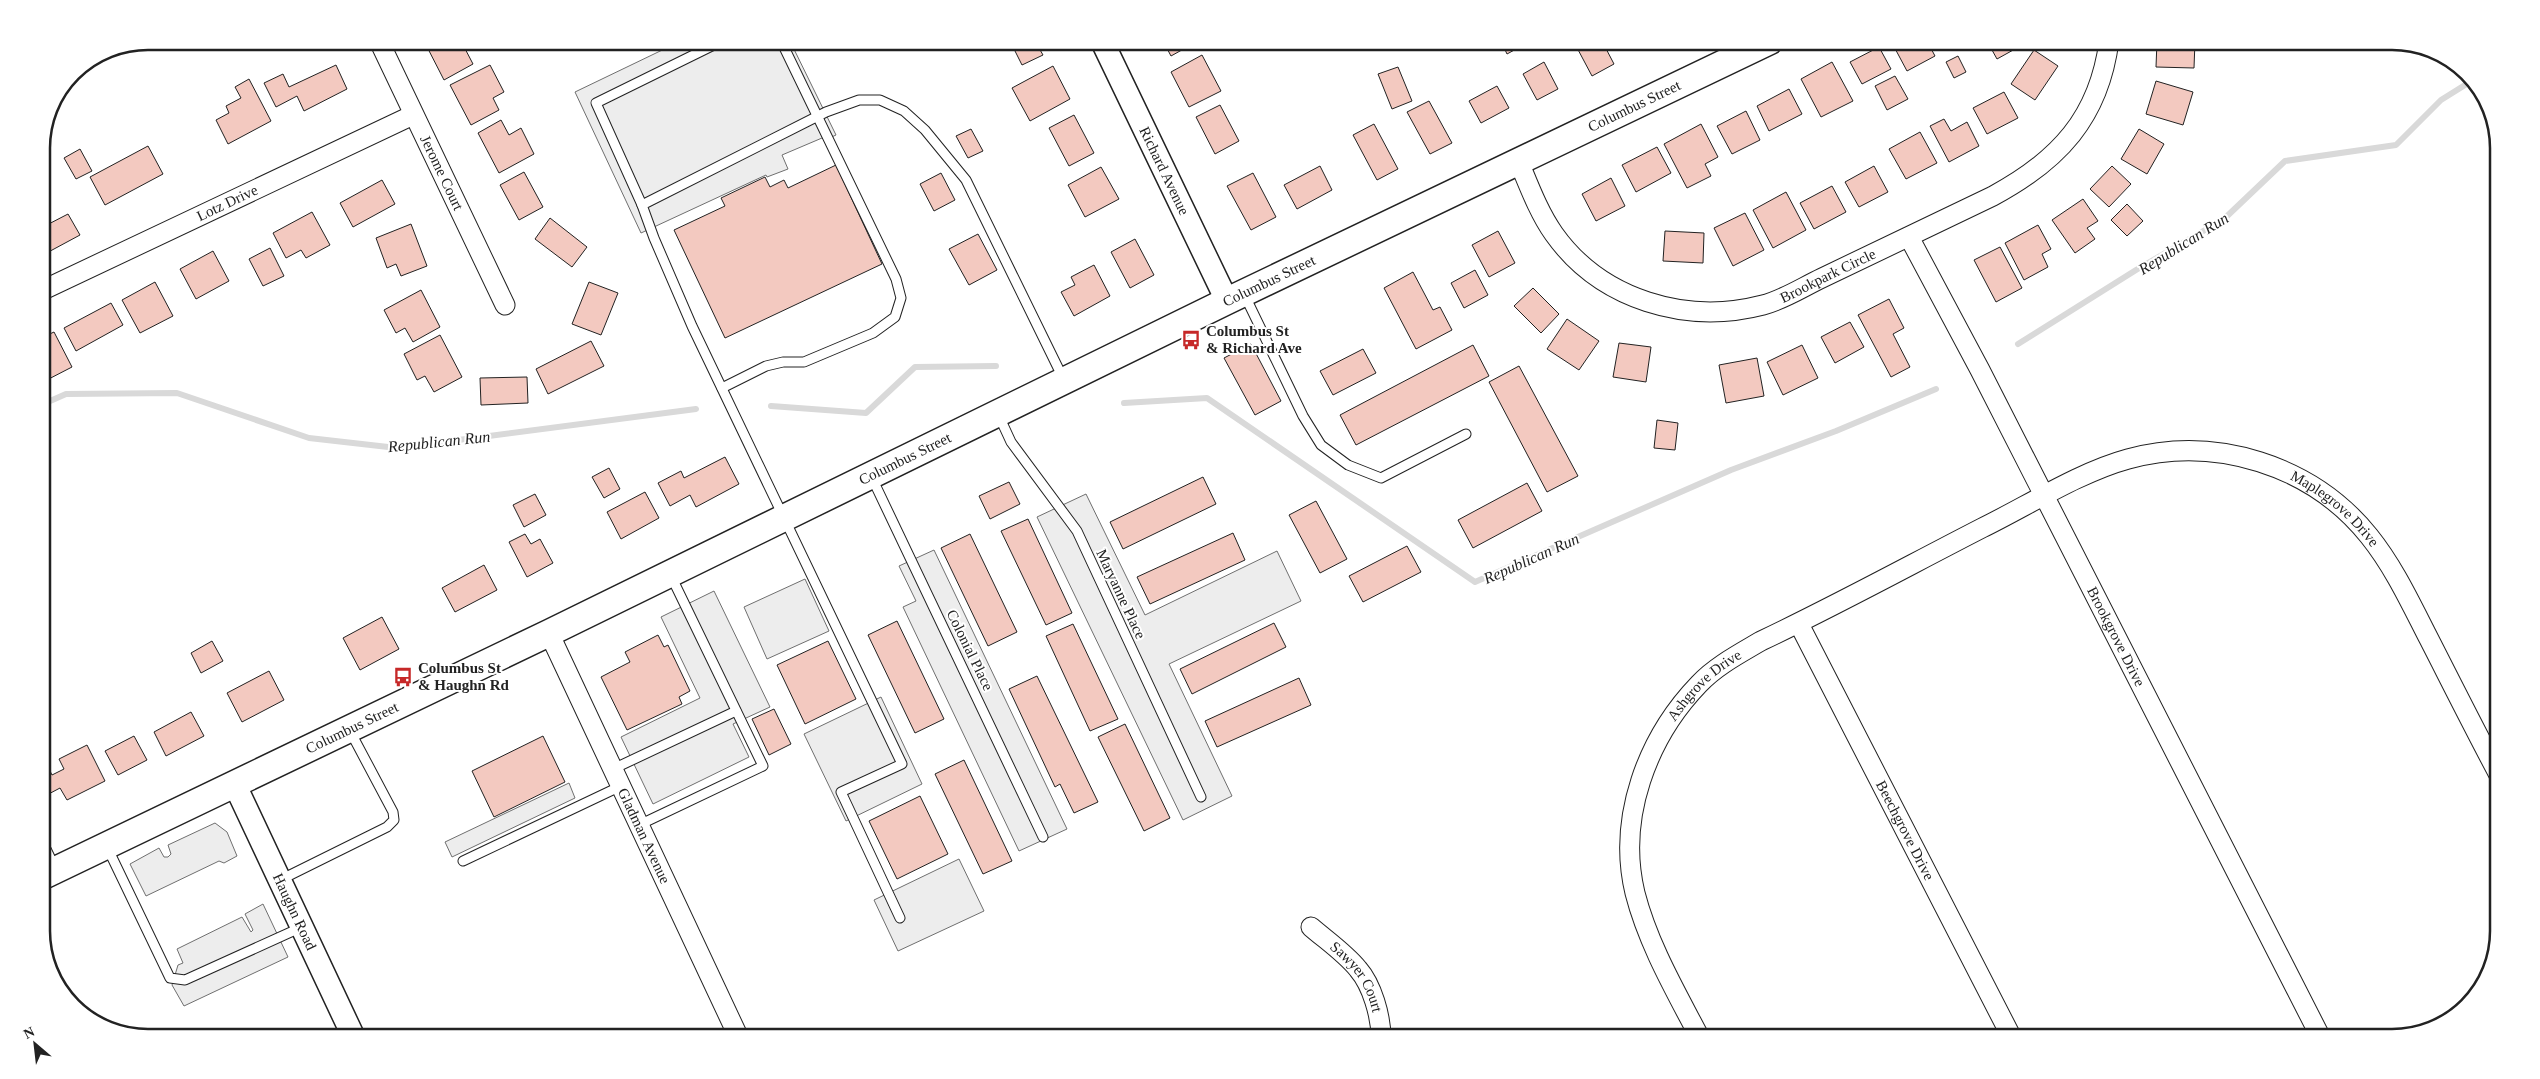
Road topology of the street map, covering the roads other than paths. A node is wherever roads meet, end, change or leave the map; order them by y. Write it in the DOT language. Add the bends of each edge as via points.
graph roads {
  1 [pos="383,50"];
  2 [pos="704,50"];
  3 [pos="786,50"];
  4 [pos="1107,50"];
  5 [pos="1751,50"];
  6 [pos="2107,50"];
  7 [pos="413,115"];
  8 [pos="819,116"];
  9 [pos="1519,162"];
  10 [pos="642,205"];
  11 [pos="1908,237"];
  12 [pos="50,287"];
  13 [pos="1235,297"];
  14 [pos="505,305"];
  15 [pos="1065,381"];
  16 [pos="722,388"];
  17 [pos="998,414"];
  18 [pos="1466,434"];
  19 [pos="871,476"];
  20 [pos="2044,497"];
  21 [pos="783,518"];
  22 [pos="670,574"];
  23 [pos="1799,624"];
  24 [pos="549,633"];
  25 [pos="736,711"];
  26 [pos="349,730"];
  27 [pos="2490,757"];
  28 [pos="613,769"];
  29 [pos="235,785"];
  30 [pos="621,786"];
  31 [pos="1201,797"];
  32 [pos="639,825"];
  33 [pos="1043,837"];
  34 [pos="107,846"];
  35 [pos="463,861"];
  36 [pos="50,865"];
  37 [pos="280,880"];
  38 [pos="900,918"];
  39 [pos="302,927"];
  40 [pos="1312,927"];
  41 [pos="350,1029"];
  42 [pos="735,1029"];
  43 [pos="1380,1029"];
  44 [pos="1696,1029"];
  45 [pos="2007,1029"];
  46 [pos="2316,1029"];
  1 -- 7 [label="street, Jerome Court"];
  2 -- 10 [label="lane" via="596,104"];
  3 -- 8 [label="lane"];
  4 -- 13 [label="street, Richard Avenue"];
  5 -- 9 [label="main road, Columbus Street"];
  6 -- 11 [label="street, Brookpark Circle" via="2098,86 2087,112 2047,162 2014,184"];
  7 -- 12 [label="street, Lotz Drive"];
  7 -- 14 [label="street, Jerome Court"];
  8 -- 10 [label="lane"];
  8 -- 15 [label="lane" via="859,100 880,100 904,111 926,130 966,180"];
  8 -- 16 [label="lane" via="896,279 901,298 894,317 873,333 804,362 766,366"];
  9 -- 11 [label="street, Brookpark Circle" via="1553,234 1576,259 1605,284 1637,300 1672,310 1715,312 1764,305"];
  9 -- 13 [label="main road, Columbus Street"];
  10 -- 16 [label="lane"];
  11 -- 20 [label="street, Brookgrove Drive"];
  13 -- 15 [label="main road, Columbus Street"];
  13 -- 18 [label="lane" via="1321,445 1348,465 1381,478"];
  15 -- 17 [label="main road, Columbus Street"];
  16 -- 21 [label="lane"];
  17 -- 19 [label="main road, Columbus Street"];
  17 -- 31 [label="lane, Maryanne Place" via="1012,442 1077,531"];
  19 -- 21 [label="main road, Columbus Street"];
  19 -- 33 [label="lane, Colonial Place"];
  20 -- 23 [label="street, Ashgrove Drive"];
  20 -- 27 [label="street, Maplegrove Drive" via="2102,468 2128,459 2179,450 2241,456 2277,467 2312,485 2369,535 2398,578"];
  20 -- 46 [label="street, Brookgrove Drive"];
  21 -- 22 [label="main road, Columbus Street"];
  21 -- 38 [label="lane" via="902,764 841,792"];
  22 -- 24 [label="main road, Columbus Street"];
  22 -- 25 [label="lane"];
  23 -- 44 [label="street, Ashgrove Drive" via="1730,659 1700,683 1654,745 1640,782 1631,818 1635,892 1646,926"];
  23 -- 45 [label="street, Beechgrove Drive"];
  24 -- 26 [label="main road, Columbus Street"];
  24 -- 28 [label="street, Gladman Avenue"];
  25 -- 28 [label="lane"];
  25 -- 32 [label="lane" via="763,766"];
  26 -- 29 [label="main road, Columbus Street"];
  26 -- 37 [label="lane" via="393,812 394,820 387,827"];
  28 -- 30 [label="street, Gladman Avenue"];
  29 -- 34 [label="main road, Columbus Street"];
  29 -- 37 [label="street, Haughn Road"];
  30 -- 32 [label="street, Gladman Avenue"];
  30 -- 35 [label="lane"];
  32 -- 42 [label="street, Gladman Avenue"];
  34 -- 36 [label="main road, Columbus Street"];
  34 -- 39 [label="lane" via="170,978 185,980"];
  37 -- 39 [label="street, Haughn Road"];
  39 -- 41 [label="street, Haughn Road"];
  40 -- 43 [label="street, Sawyer Court" via="1358,969 1373,1000"];
}
